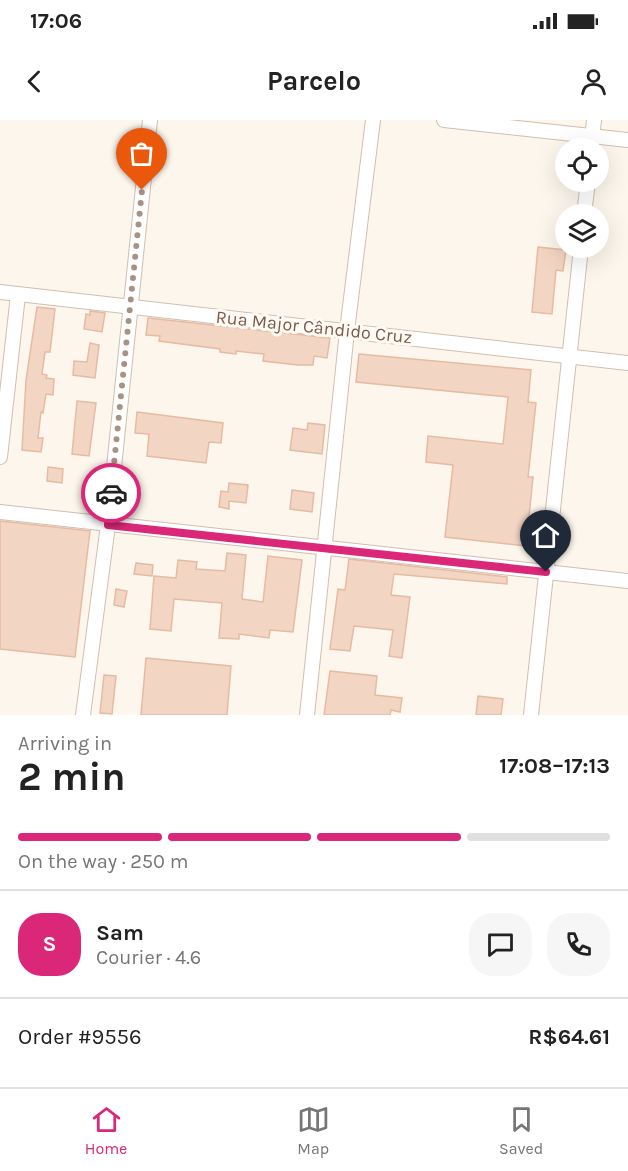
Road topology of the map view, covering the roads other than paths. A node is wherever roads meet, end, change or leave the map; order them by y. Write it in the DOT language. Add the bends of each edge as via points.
graph roads {
  1 [pos="150,120"];
  2 [pos="373,120"];
  3 [pos="444,120"];
  4 [pos="594,120"];
  5 [pos="565,138"];
  6 [pos="592,138"];
  7 [pos="628,140"];
  8 [pos="609,141"];
  9 [pos="580,258"];
  10 [pos="0,292"];
  11 [pos="18,295"];
  12 [pos="128,307"];
  13 [pos="347,331"];
  14 [pos="570,356"];
  15 [pos="628,363"];
  16 [pos="0,457"];
  17 [pos="0,512"];
  18 [pos="108,525"];
  19 [pos="324,548"];
  20 [pos="546,572"];
  21 [pos="628,581"];
  22 [pos="83,715"];
  23 [pos="307,715"];
  24 [pos="531,715"];
  1 -- 12 [label="street"];
  2 -- 13 [label="street"];
  3 -- 5 [label="street"];
  4 -- 6 [label="street"];
  7 -- 8 [label="street"];
  9 -- 14 [label="street"];
  10 -- 11 [label="street, Rua Major Cândido Cruz"];
  11 -- 12 [label="street, Rua Major Cândido Cruz"];
  11 -- 16 [label="street"];
  12 -- 13 [label="street, Rua Major Cândido Cruz"];
  12 -- 18 [label="street"];
  13 -- 14 [label="street, Rua Major Cândido Cruz"];
  13 -- 19 [label="street"];
  14 -- 15 [label="street, Rua Major Cândido Cruz"];
  14 -- 20 [label="street"];
  17 -- 18 [label="street"];
  18 -- 19 [label="street"];
  18 -- 22 [label="street"];
  19 -- 20 [label="street"];
  19 -- 23 [label="street"];
  20 -- 21 [label="street"];
  20 -- 24 [label="street"];
}
